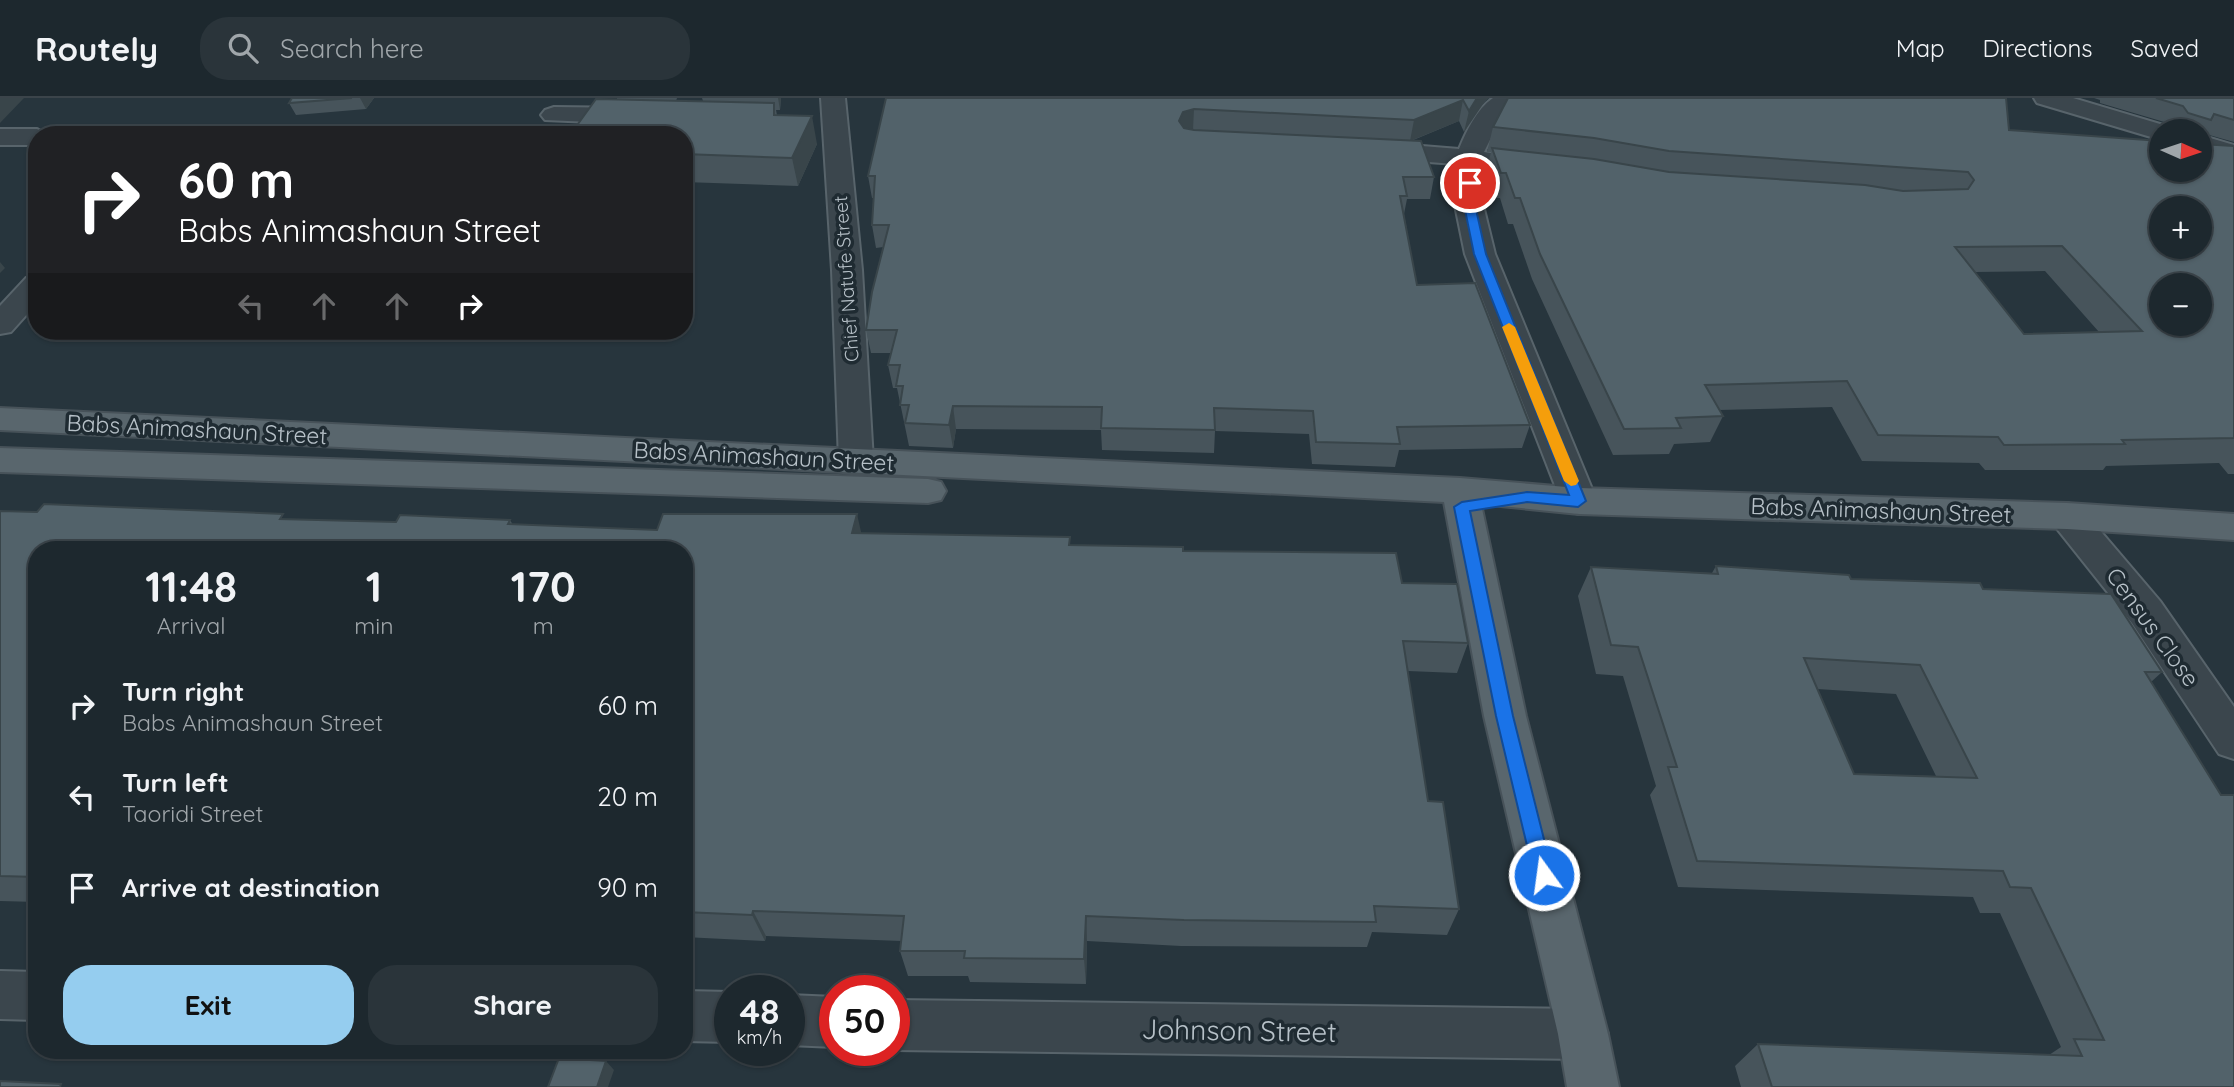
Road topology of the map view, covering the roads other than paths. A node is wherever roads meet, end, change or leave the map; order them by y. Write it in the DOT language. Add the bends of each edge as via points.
graph roads {
  1 [pos="1510,98"];
  2 [pos="2046,98"];
  3 [pos="554,114"];
  4 [pos="827,114"];
  5 [pos="662,117"];
  6 [pos="2149,128"];
  7 [pos="0,137"];
  8 [pos="28,137"];
  9 [pos="2212,147"];
  10 [pos="1353,149"];
  11 [pos="2234,153"];
  12 [pos="1471,160"];
  13 [pos="1560,170"];
  14 [pos="28,294"];
  15 [pos="0,325"];
  16 [pos="0,419"];
  17 [pos="0,460"];
  18 [pos="856,461"];
  19 [pos="1461,498"];
  20 [pos="1578,501"];
  21 [pos="2067,516"];
  22 [pos="2234,527"];
  23 [pos="2234,741"];
  24 [pos="0,995"];
  25 [pos="28,996"];
  26 [pos="693,1016"];
  27 [pos="714,1017"];
  28 [pos="910,1025"];
  29 [pos="1583,1034"];
  30 [pos="1593,1087"];
  1 -- 12 [label="street" via="1494,109 1480,130"];
  2 -- 6 [label="street"];
  3 -- 5 [label="street"];
  4 -- 18 [label="street, Chief Natufe Street" via="847,270"];
  7 -- 8 [label="street"];
  9 -- 11 [label="street"];
  10 -- 12 [label="street"];
  12 -- 13 [label="street"];
  12 -- 20 [label="street" via="1469,205 1480,254"];
  14 -- 15 [label="street"];
  16 -- 18 [label="main road, Babs Animashaun Street"];
  17 -- 19 [label="main road, Babs Animashaun Street"];
  18 -- 19 [label="main road, Babs Animashaun Street"];
  19 -- 20 [label="main road, Babs Animashaun Street"];
  19 -- 29 [label="main road" via="1505,716"];
  20 -- 21 [label="main road, Babs Animashaun Street"];
  21 -- 22 [label="main road, Babs Animashaun Street"];
  21 -- 23 [label="street, Census Close" via="2146,612"];
  24 -- 25 [label="street"];
  26 -- 27 [label="street"];
  28 -- 29 [label="street, Johnson Street"];
  29 -- 30 [label="main road"];
}
